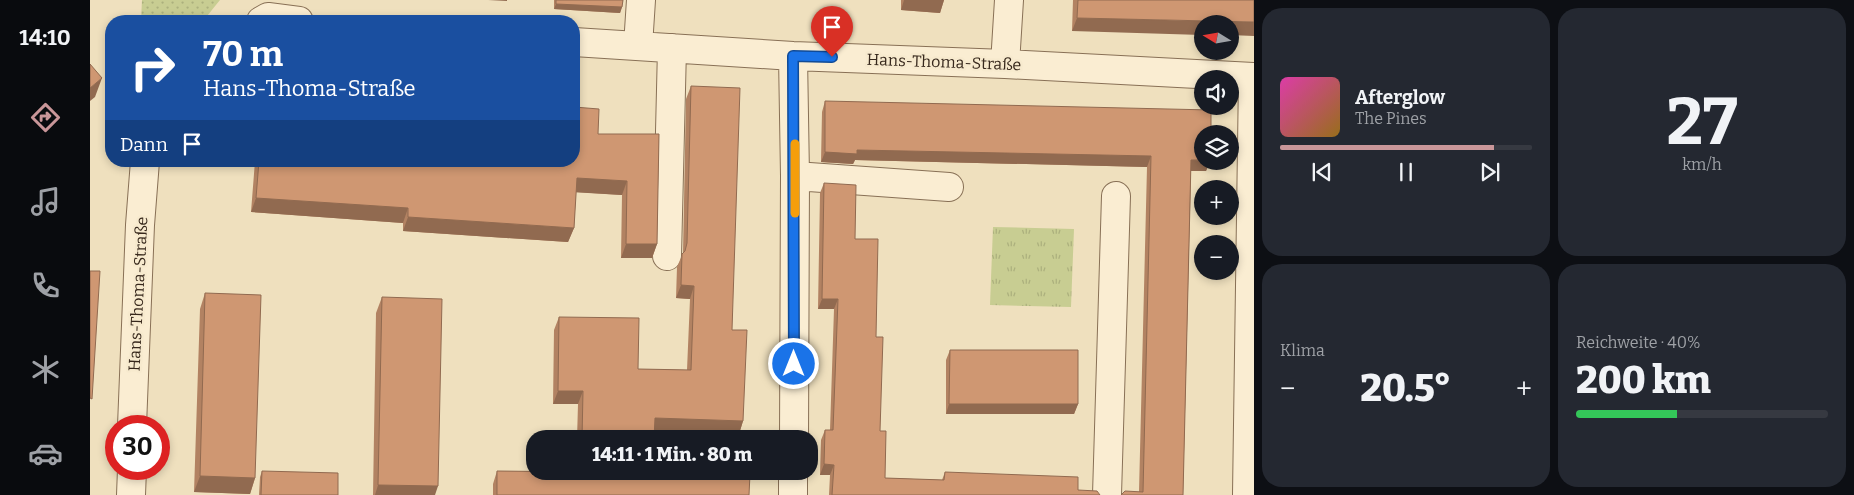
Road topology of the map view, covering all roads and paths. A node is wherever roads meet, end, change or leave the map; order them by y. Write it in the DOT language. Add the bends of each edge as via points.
graph roads {
  1 [pos="641,0"];
  2 [pos="1009,0"];
  3 [pos="580,42"];
  4 [pos="638,46"];
  5 [pos="672,48"];
  6 [pos="793,56"];
  7 [pos="1005,64"];
  8 [pos="1253,77"];
  9 [pos="145,167"];
  10 [pos="795,176"];
  11 [pos="949,187"];
  12 [pos="1116,196"];
  13 [pos="667,256"];
  14 [pos="132,415"];
  15 [pos="794,430"];
  16 [pos="132,480"];
  17 [pos="794,480"];
  18 [pos="131,495"];
  19 [pos="793,495"];
  20 [pos="1107,495"];
  21 [pos="1247,495"];
  1 -- 4 [label="street"];
  2 -- 7 [label="street"];
  3 -- 4 [label="street, Hans-Thoma-Straße"];
  4 -- 5 [label="street, Hans-Thoma-Straße"];
  5 -- 6 [label="street, Hans-Thoma-Straße"];
  5 -- 13 [label="street"];
  6 -- 7 [label="street, Hans-Thoma-Straße"];
  6 -- 10 [label="street"];
  7 -- 8 [label="street, Hans-Thoma-Straße"];
  8 -- 21 [label="street"];
  9 -- 14 [label="street, Hans-Thoma-Straße"];
  10 -- 11 [label="street"];
  10 -- 15 [label="street"];
  12 -- 20 [label="street"];
  16 -- 18 [label="street"];
  17 -- 19 [label="street"];
}
